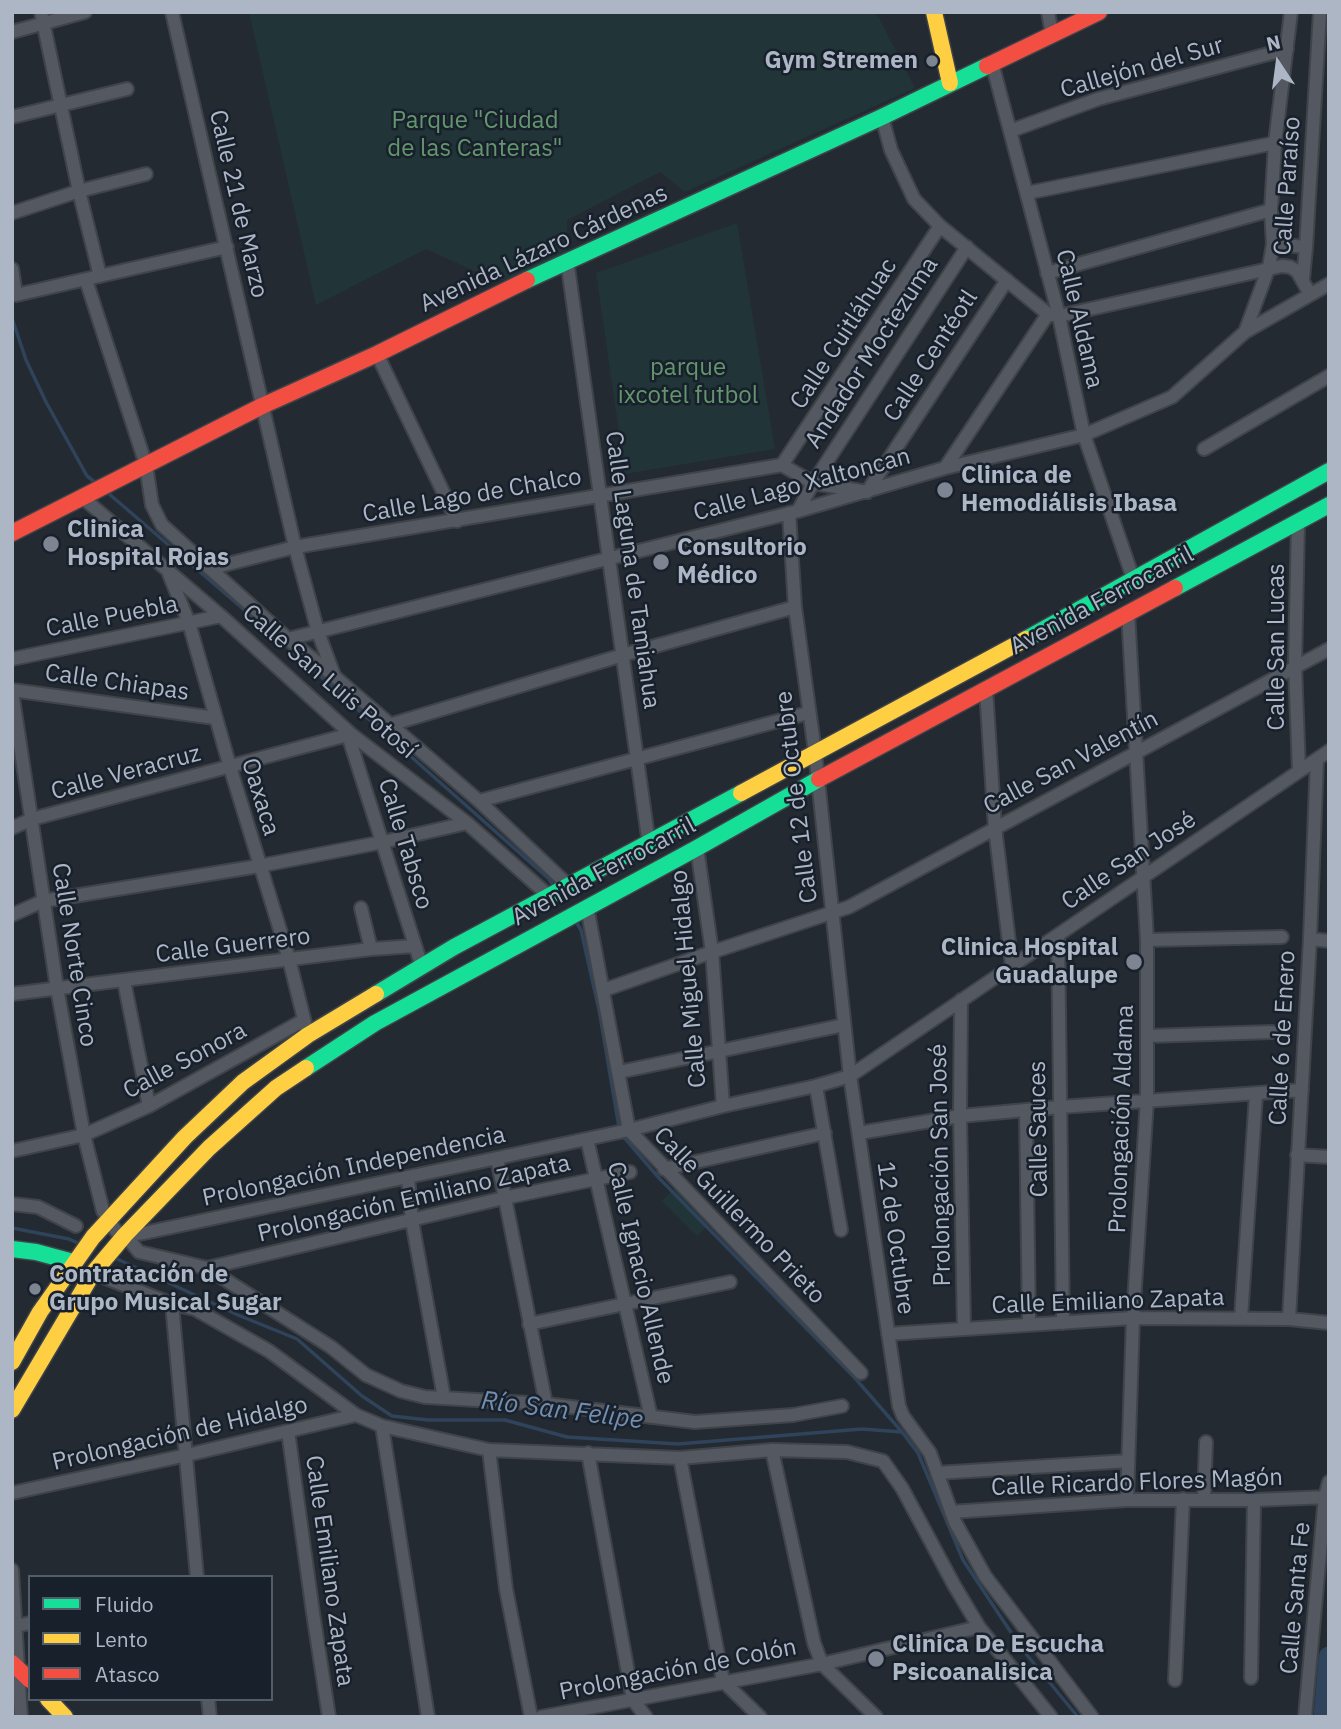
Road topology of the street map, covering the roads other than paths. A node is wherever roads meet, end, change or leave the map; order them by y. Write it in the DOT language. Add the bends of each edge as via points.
graph roads {
  1 [pos="85,12"];
  2 [pos="172,12"];
  3 [pos="934,12"];
  4 [pos="1048,12"];
  5 [pos="1099,12"];
  6 [pos="1291,12"];
  7 [pos="1320,12"];
  8 [pos="42,18"];
  9 [pos="12,32"];
  10 [pos="1052,34"];
  11 [pos="1287,50"];
  12 [pos="992,63"];
  13 [pos="950,83"];
  14 [pos="127,89"];
  15 [pos="61,104"];
  16 [pos="12,117"];
  17 [pos="882,117"];
  18 [pos="1010,131"];
  19 [pos="1275,143"];
  20 [pos="146,174"];
  21 [pos="79,191"];
  22 [pos="1027,193"];
  23 [pos="1271,210"];
  24 [pos="12,213"];
  25 [pos="940,226"];
  26 [pos="1273,244"];
  27 [pos="227,247"];
  28 [pos="967,247"];
  29 [pos="1307,247"];
  30 [pos="567,260"];
  31 [pos="1269,267"];
  32 [pos="12,269"];
  33 [pos="1047,273"];
  34 [pos="100,276"];
  35 [pos="86,279"];
  36 [pos="1007,279"];
  37 [pos="1303,279"];
  38 [pos="1329,284"];
  39 [pos="1310,294"];
  40 [pos="1053,315"];
  41 [pos="1245,332"];
  42 [pos="377,354"];
  43 [pos="1329,376"];
  44 [pos="262,406"];
  45 [pos="1084,435"];
  46 [pos="1204,449"];
  47 [pos="146,465"];
  48 [pos="782,466"];
  49 [pos="945,468"];
  50 [pos="1329,471"];
  51 [pos="813,483"];
  52 [pos="96,491"];
  53 [pos="867,492"];
  54 [pos="599,496"];
  55 [pos="1329,505"];
  56 [pos="794,512"];
  57 [pos="457,521"];
  58 [pos="1298,522"];
  59 [pos="12,533"];
  60 [pos="295,547"];
  61 [pos="607,558"];
  62 [pos="212,568"];
  63 [pos="168,571"];
  64 [pos="1135,581"];
  65 [pos="795,607"];
  66 [pos="1128,613"];
  67 [pos="221,616"];
  68 [pos="189,623"];
  69 [pos="318,632"];
  70 [pos="288,639"];
  71 [pos="1329,649"];
  72 [pos="623,654"];
  73 [pos="12,659"];
  74 [pos="1296,665"];
  75 [pos="334,676"];
  76 [pos="986,689"];
  77 [pos="12,691"];
  78 [pos="808,713"];
  79 [pos="215,718"];
  80 [pos="388,725"];
  81 [pos="350,734"];
  82 [pos="1136,751"];
  83 [pos="1329,751"];
  84 [pos="815,752"];
  85 [pos="1317,759"];
  86 [pos="638,760"];
  87 [pos="230,767"];
  88 [pos="1299,771"];
  89 [pos="817,780"];
  90 [pos="479,801"];
  91 [pos="32,819"];
  92 [pos="467,823"];
  93 [pos="12,828"];
  94 [pos="995,828"];
  95 [pos="383,842"];
  96 [pos="649,844"];
  97 [pos="697,848"];
  98 [pos="259,866"];
  99 [pos="1144,876"];
  100 [pos="558,891"];
  101 [pos="43,901"];
  102 [pos="360,908"];
  103 [pos="578,912"];
  104 [pos="832,913"];
  105 [pos="12,915"];
  106 [pos="1058,935"];
  107 [pos="1282,937"];
  108 [pos="1310,939"];
  109 [pos="1147,940"];
  110 [pos="1329,941"];
  111 [pos="415,946"];
  112 [pos="371,949"];
  113 [pos="712,952"];
  114 [pos="289,960"];
  115 [pos="1012,966"];
  116 [pos="422,967"];
  117 [pos="124,981"];
  118 [pos="57,988"];
  119 [pos="604,990"];
  120 [pos="12,994"];
  121 [pos="961,1000"];
  122 [pos="844,1025"];
  123 [pos="306,1028"];
  124 [pos="1272,1032"];
  125 [pos="1147,1036"];
  126 [pos="717,1052"];
  127 [pos="619,1072"];
  128 [pos="849,1076"];
  129 [pos="816,1086"];
  130 [pos="1302,1090"];
  131 [pos="1255,1095"];
  132 [pos="1147,1100"];
  133 [pos="149,1106"];
  134 [pos="723,1106"];
  135 [pos="1059,1107"];
  136 [pos="1026,1110"];
  137 [pos="960,1116"];
  138 [pos="622,1131"];
  139 [pos="825,1133"];
  140 [pos="859,1133"];
  141 [pos="84,1135"];
  142 [pos="587,1139"];
  143 [pos="12,1152"];
  144 [pos="1297,1156"];
  145 [pos="1329,1157"];
  146 [pos="497,1158"];
  147 [pos="664,1169"];
  148 [pos="630,1172"];
  149 [pos="408,1177"];
  150 [pos="597,1180"];
  151 [pos="504,1198"];
  152 [pos="12,1204"];
  153 [pos="107,1221"];
  154 [pos="412,1221"];
  155 [pos="75,1226"];
  156 [pos="841,1230"];
  157 [pos="120,1241"];
  158 [pos="12,1249"];
  159 [pos="77,1257"];
  160 [pos="98,1268"];
  161 [pos="207,1268"];
  162 [pos="730,1283"];
  163 [pos="172,1304"];
  164 [pos="626,1304"];
  165 [pos="1133,1318"];
  166 [pos="1241,1318"];
  167 [pos="1289,1319"];
  168 [pos="1063,1323"];
  169 [pos="1329,1323"];
  170 [pos="529,1324"];
  171 [pos="1029,1325"];
  172 [pos="964,1329"];
  173 [pos="888,1334"];
  174 [pos="12,1362"];
  175 [pos="861,1373"];
  176 [pos="444,1398"];
  177 [pos="546,1404"];
  178 [pos="842,1406"];
  179 [pos="12,1410"];
  180 [pos="356,1415"];
  181 [pos="652,1417"];
  182 [pos="382,1426"];
  183 [pos="288,1431"];
  184 [pos="1206,1442"];
  185 [pos="489,1450"];
  186 [pos="772,1450"];
  187 [pos="588,1453"];
  188 [pos="187,1455"];
  189 [pos="680,1458"];
  190 [pos="1128,1461"];
  191 [pos="937,1473"];
  192 [pos="1329,1482"];
  193 [pos="12,1493"];
  194 [pos="1327,1497"];
  195 [pos="1183,1499"];
  196 [pos="1204,1499"];
  197 [pos="1127,1500"];
  198 [pos="1254,1500"];
  199 [pos="951,1512"];
  200 [pos="12,1570"];
  201 [pos="197,1575"];
  202 [pos="28,1623"];
  203 [pos="16,1626"];
  204 [pos="979,1627"];
  205 [pos="14,1663"];
  206 [pos="822,1664"];
  207 [pos="28,1678"];
  208 [pos="1251,1678"];
  209 [pos="1175,1680"];
  210 [pos="723,1681"];
  211 [pos="634,1700"];
  212 [pos="50,1701"];
  213 [pos="21,1717"];
  214 [pos="65,1717"];
  215 [pos="329,1717"];
  216 [pos="428,1717"];
  217 [pos="531,1717"];
  218 [pos="541,1717"];
  219 [pos="646,1717"];
  220 [pos="760,1717"];
  221 [pos="876,1717"];
  222 [pos="1051,1717"];
  223 [pos="1092,1717"];
  224 [pos="1305,1717"];
  1 -- 8 [label="street"];
  2 -- 27 [label="street, Calle 21 de Marzo"];
  3 -- 13 [label="main road"];
  4 -- 10 [label="street"];
  5 -- 10 [label="main road, Avenida Lázaro Cárdenas"];
  6 -- 11 [label="street"];
  7 -- 29 [label="street, Calle Paraíso"];
  8 -- 9 [label="street"];
  8 -- 15 [label="street"];
  10 -- 12 [label="main road, Avenida Lázaro Cárdenas"];
  11 -- 18 [label="street, Callejón del Sur" via="1098,99"];
  11 -- 19 [label="street"];
  12 -- 13 [label="main road, Avenida Lázaro Cárdenas"];
  12 -- 18 [label="street, Calle Aldama"];
  13 -- 17 [label="main road, Avenida Lázaro Cárdenas"];
  14 -- 15 [label="street"];
  15 -- 16 [label="street"];
  15 -- 21 [label="street"];
  17 -- 25 [label="street" via="891,150 914,199"];
  17 -- 30 [label="main road, Avenida Lázaro Cárdenas"];
  18 -- 22 [label="street, Calle Aldama"];
  19 -- 22 [label="street"];
  19 -- 23 [label="street"];
  20 -- 21 [label="street"];
  21 -- 24 [label="street"];
  21 -- 34 [label="street"];
  22 -- 33 [label="street, Calle Aldama"];
  23 -- 26 [label="street"];
  23 -- 33 [label="street"];
  25 -- 28 [label="street"];
  25 -- 48 [label="street, Calle Cuitláhuac"];
  26 -- 29 [label="street"];
  26 -- 31 [label="street"];
  27 -- 34 [label="street"];
  27 -- 44 [label="street, Calle 21 de Marzo"];
  28 -- 36 [label="street"];
  28 -- 51 [label="street, Andador Moctezuma"];
  29 -- 37 [label="street, Calle Paraíso"];
  30 -- 42 [label="main road, Avenida Lázaro Cárdenas"];
  30 -- 54 [label="street, Calle Laguna de Tamiahua"];
  31 -- 37 [label="street" via="1290,267"];
  31 -- 40 [label="street"];
  31 -- 41 [label="street"];
  32 -- 35 [label="street" via="16,295"];
  33 -- 40 [label="street, Calle Aldama"];
  34 -- 35 [label="street"];
  35 -- 47 [label="street, Calle San Luis Potosí"];
  36 -- 40 [label="street"];
  36 -- 53 [label="street, Calle Centéotl"];
  37 -- 39 [label="street"];
  38 -- 39 [label="street"];
  39 -- 41 [label="street"];
  40 -- 45 [label="street, Calle Aldama"];
  40 -- 49 [label="street"];
  41 -- 45 [label="street" via="1172,397"];
  42 -- 44 [label="main road, Avenida Lázaro Cárdenas"];
  42 -- 57 [label="street"];
  43 -- 46 [label="street"];
  44 -- 47 [label="main road, Avenida Lázaro Cárdenas"];
  44 -- 60 [label="street, Calle 21 de Marzo"];
  45 -- 49 [label="street, Calle Lago Xaltoncan"];
  45 -- 64 [label="street, Calle Aldama"];
  47 -- 52 [label="main road, Avenida Lázaro Cárdenas"];
  47 -- 62 [label="street, Calle San Luis Potosí" via="152,505 162,526"];
  48 -- 51 [label="street"];
  48 -- 54 [label="street, Calle Lago de Chalco"];
  49 -- 53 [label="street, Calle Lago Xaltoncan"];
  50 -- 64 [label="main road, Avenida Ferrocarril"];
  51 -- 53 [label="street"];
  51 -- 56 [label="street"];
  52 -- 59 [label="main road, Avenida Lázaro Cárdenas"];
  52 -- 63 [label="street, Calle San Luis Potosí"];
  53 -- 56 [label="street, Calle Lago Xaltoncan"];
  54 -- 57 [label="street, Calle Lago de Chalco"];
  54 -- 61 [label="street, Calle Laguna de Tamiahua"];
  55 -- 58 [label="main road, Avenida Ferrocarril"];
  56 -- 61 [label="street, Calle Lago Xaltoncan"];
  56 -- 65 [label="street, Calle 12 de Octubre"];
  57 -- 60 [label="street, Calle Lago de Chalco"];
  58 -- 66 [label="main road, Avenida Ferrocarril"];
  58 -- 74 [label="street, Calle San Lucas"];
  60 -- 62 [label="street, Calle Lago de Chalco"];
  60 -- 69 [label="street, Calle 21 de Marzo"];
  61 -- 69 [label="street, Calle Lago Xaltoncan"];
  61 -- 72 [label="street, Calle Laguna de Tamiahua"];
  62 -- 70 [label="street, Calle San Luis Potosí"];
  63 -- 67 [label="street, Calle San Luis Potosí"];
  63 -- 68 [label="street, Oaxaca"];
  64 -- 84 [label="main road, Avenida Ferrocarril"];
  65 -- 72 [label="street"];
  65 -- 78 [label="street, Calle 12 de Octubre"];
  66 -- 76 [label="main road, Avenida Ferrocarril"];
  66 -- 82 [label="street, Prolongación Aldama"];
  67 -- 68 [label="street, Calle Puebla"];
  67 -- 81 [label="street, Calle San Luis Potosí"];
  68 -- 73 [label="street, Calle Puebla"];
  68 -- 79 [label="street, Oaxaca"];
  69 -- 70 [label="street, Calle Lago Xaltoncan"];
  69 -- 75 [label="street, Calle 21 de Marzo"];
  70 -- 75 [label="street, Calle San Luis Potosí"];
  71 -- 74 [label="street, Calle San Valentín"];
  72 -- 80 [label="street"];
  72 -- 86 [label="street, Calle Laguna de Tamiahua"];
  74 -- 82 [label="street, Calle San Valentín"];
  74 -- 88 [label="street, Calle San Lucas"];
  75 -- 80 [label="street, Calle San Luis Potosí"];
  76 -- 89 [label="main road, Avenida Ferrocarril"];
  76 -- 94 [label="street"];
  77 -- 79 [label="street, Calle Chiapas"];
  77 -- 91 [label="street, Calle Norte Cinco"];
  78 -- 84 [label="street, Calle 12 de Octubre"];
  78 -- 86 [label="street"];
  79 -- 87 [label="street, Oaxaca"];
  80 -- 90 [label="street, Calle San Luis Potosí"];
  81 -- 87 [label="street, Calle Veracruz"];
  81 -- 92 [label="street, Calle San Luis Potosí"];
  81 -- 95 [label="street, Calle Tabsco"];
  82 -- 94 [label="street, Calle San Valentín"];
  82 -- 99 [label="street, Prolongación Aldama"];
  83 -- 85 [label="street, Calle San José"];
  84 -- 89 [label="street, Calle 12 de Octubre"];
  84 -- 96 [label="main road, Avenida Ferrocarril"];
  85 -- 88 [label="street, Calle San José"];
  85 -- 108 [label="street, Calle 6 de Enero"];
  86 -- 90 [label="street"];
  86 -- 96 [label="street, Calle Laguna de Tamiahua"];
  87 -- 91 [label="street, Calle Veracruz"];
  87 -- 98 [label="street, Oaxaca"];
  88 -- 99 [label="street, Calle San José"];
  89 -- 97 [label="main road, Avenida Ferrocarril"];
  89 -- 104 [label="street, Calle 12 de Octubre"];
  90 -- 100 [label="street, Calle San Luis Potosí"];
  91 -- 93 [label="street, Calle Veracruz"];
  91 -- 101 [label="street, Calle Norte Cinco"];
  92 -- 95 [label="street"];
  92 -- 100 [label="street, Calle San Luis Potosí"];
  94 -- 104 [label="street, Calle San Valentín"];
  94 -- 115 [label="street"];
  95 -- 98 [label="street"];
  95 -- 111 [label="street, Calle Tabsco"];
  96 -- 100 [label="main road, Avenida Ferrocarril"];
  97 -- 103 [label="main road, Avenida Ferrocarril"];
  97 -- 113 [label="street, Calle Miguel Hidalgo"];
  98 -- 101 [label="street"];
  98 -- 114 [label="street, Oaxaca"];
  99 -- 106 [label="street, Calle San José"];
  99 -- 109 [label="street, Prolongación Aldama"];
  100 -- 116 [label="main road, Avenida Ferrocarril"];
  101 -- 105 [label="street"];
  101 -- 118 [label="street, Calle Norte Cinco"];
  102 -- 112 [label="street"];
  103 -- 119 [label="street, Calle Guillermo Prieto"];
  103 -- 157 [label="main road, Avenida Ferrocarril" via="375,1023 276,1088 209,1147"];
  104 -- 113 [label="street, Calle San Valentín"];
  104 -- 122 [label="street, Calle 12 de Octubre"];
  106 -- 115 [label="street, Calle San José"];
  106 -- 135 [label="street, Calle Sauces"];
  107 -- 109 [label="street"];
  108 -- 110 [label="street"];
  108 -- 130 [label="street, Calle 6 de Enero"];
  109 -- 125 [label="street, Prolongación Aldama"];
  111 -- 112 [label="street, Calle Guerrero"];
  111 -- 116 [label="street, Calle Tabsco"];
  112 -- 114 [label="street, Calle Guerrero"];
  113 -- 119 [label="street, Calle San Valentín"];
  113 -- 126 [label="street, Calle Miguel Hidalgo"];
  114 -- 117 [label="street, Calle Guerrero"];
  114 -- 123 [label="street, Oaxaca"];
  115 -- 121 [label="street, Calle San José"];
  116 -- 123 [label="main road, Avenida Ferrocarril"];
  117 -- 118 [label="street, Calle Guerrero"];
  117 -- 133 [label="street"];
  118 -- 120 [label="street, Calle Guerrero"];
  118 -- 141 [label="street, Calle Norte Cinco"];
  119 -- 127 [label="street, Calle Guillermo Prieto"];
  121 -- 128 [label="street, Calle San José"];
  121 -- 137 [label="street, Prolongación San José"];
  122 -- 126 [label="street"];
  122 -- 128 [label="street, Calle 12 de Octubre"];
  123 -- 133 [label="street, Calle Sonora"];
  123 -- 153 [label="main road, Avenida Ferrocarril" via="185,1136"];
  124 -- 125 [label="street"];
  125 -- 132 [label="street, Prolongación Aldama"];
  126 -- 127 [label="street"];
  126 -- 134 [label="street, Calle Miguel Hidalgo"];
  127 -- 138 [label="street, Calle Guillermo Prieto"];
  128 -- 129 [label="street, Prolongación Independencia"];
  128 -- 140 [label="street, 12 de Octubre"];
  129 -- 134 [label="street, Prolongación Independencia"];
  129 -- 139 [label="street"];
  130 -- 131 [label="street"];
  130 -- 144 [label="street, Calle 6 de Enero"];
  131 -- 132 [label="street"];
  131 -- 166 [label="street"];
  132 -- 135 [label="street"];
  132 -- 165 [label="street, Prolongación Aldama"];
  133 -- 141 [label="street, Calle Sonora"];
  134 -- 138 [label="street, Prolongación Independencia"];
  135 -- 136 [label="street"];
  135 -- 168 [label="street, Calle Sauces"];
  136 -- 137 [label="street"];
  136 -- 171 [label="street"];
  137 -- 140 [label="street"];
  137 -- 172 [label="street, Prolongación San José"];
  138 -- 142 [label="street, Prolongación Independencia"];
  138 -- 147 [label="street, Calle Guillermo Prieto"];
  139 -- 147 [label="street"];
  139 -- 156 [label="street"];
  140 -- 173 [label="street, 12 de Octubre"];
  141 -- 143 [label="street, Calle Sonora"];
  141 -- 153 [label="street, Calle Norte Cinco"];
  142 -- 146 [label="street, Prolongación Independencia"];
  142 -- 150 [label="street, Calle Ignacio Allende"];
  144 -- 145 [label="street"];
  144 -- 167 [label="street, Calle 6 de Enero"];
  146 -- 149 [label="street, Prolongación Independencia"];
  146 -- 151 [label="street"];
  147 -- 175 [label="street, Calle Guillermo Prieto"];
  148 -- 150 [label="street, Prolongación Emiliano Zapata"];
  149 -- 154 [label="street"];
  149 -- 157 [label="street, Prolongación Independencia"];
  150 -- 151 [label="street, Prolongación Emiliano Zapata"];
  150 -- 164 [label="street, Calle Ignacio Allende"];
  151 -- 154 [label="street, Prolongación Emiliano Zapata"];
  151 -- 170 [label="street"];
  152 -- 155 [label="street" via="38,1207"];
  153 -- 157 [label="street"];
  153 -- 159 [label="main road, Avenida Ferrocarril"];
  154 -- 161 [label="street, Prolongación Emiliano Zapata"];
  154 -- 176 [label="street"];
  157 -- 160 [label="main road, Avenida Ferrocarril"];
  157 -- 161 [label="street" via="139,1252"];
  158 -- 159 [label="main road"];
  159 -- 174 [label="main road, Avenida Ferrocarril"];
  160 -- 163 [label="street"];
  160 -- 179 [label="main road, Avenida Ferrocarril"];
  161 -- 176 [label="street" via="331,1347 366,1375 401,1391"];
  162 -- 164 [label="street"];
  163 -- 180 [label="street" via="195,1309 269,1351"];
  163 -- 188 [label="street"];
  164 -- 170 [label="street"];
  164 -- 181 [label="street, Calle Ignacio Allende"];
  165 -- 166 [label="street, Calle Emiliano Zapata"];
  165 -- 168 [label="street, Calle Emiliano Zapata"];
  165 -- 190 [label="street, Prolongación Aldama"];
  166 -- 167 [label="street, Calle Emiliano Zapata"];
  167 -- 169 [label="street, Calle Emiliano Zapata"];
  168 -- 171 [label="street, Calle Emiliano Zapata"];
  170 -- 177 [label="street"];
  171 -- 172 [label="street, Calle Emiliano Zapata"];
  172 -- 173 [label="street, Calle Emiliano Zapata"];
  173 -- 191 [label="street, 12 de Octubre" via="899,1406 926,1446"];
  176 -- 177 [label="street"];
  177 -- 181 [label="street"];
  178 -- 181 [label="street" via="793,1415 695,1422"];
  180 -- 182 [label="street"];
  180 -- 183 [label="street, Prolongación de Hidalgo"];
  182 -- 185 [label="street"];
  182 -- 216 [label="street"];
  183 -- 188 [label="street, Prolongación de Hidalgo"];
  183 -- 215 [label="street, Calle Emiliano Zapata"];
  184 -- 196 [label="street"];
  185 -- 187 [label="street"];
  185 -- 217 [label="street" via="506,1590"];
  186 -- 189 [label="street"];
  186 -- 204 [label="street" via="847,1451 883,1461"];
  186 -- 206 [label="street"];
  187 -- 189 [label="street"];
  187 -- 211 [label="street"];
  188 -- 193 [label="street, Prolongación de Hidalgo"];
  188 -- 201 [label="street"];
  189 -- 210 [label="street"];
  190 -- 191 [label="street"];
  190 -- 197 [label="street, Prolongación Aldama"];
  191 -- 199 [label="street"];
  192 -- 194 [label="street, Calle Santa Fe"];
  194 -- 198 [label="street, Calle Ricardo Flores Magón"];
  194 -- 224 [label="street, Calle Santa Fe"];
  195 -- 196 [label="street, Calle Ricardo Flores Magón"];
  195 -- 197 [label="street, Calle Ricardo Flores Magón"];
  195 -- 209 [label="street"];
  196 -- 198 [label="street, Calle Ricardo Flores Magón"];
  197 -- 199 [label="street, Calle Ricardo Flores Magón"];
  198 -- 208 [label="street"];
  199 -- 223 [label="street" via="989,1582"];
  200 -- 203 [label="street"];
  202 -- 203 [label="street"];
  203 -- 205 [label="street"];
  204 -- 206 [label="street, Prolongación de Colón"];
  204 -- 222 [label="street"];
  205 -- 207 [label="main road"];
  205 -- 213 [label="street"];
  206 -- 210 [label="street, Prolongación de Colón"];
  206 -- 221 [label="street, Prolongación de Colón"];
  210 -- 211 [label="street, Prolongación de Colón"];
  210 -- 220 [label="street"];
  211 -- 218 [label="street, Prolongación de Colón"];
  211 -- 219 [label="street"];
  212 -- 214 [label="main road"];
}
